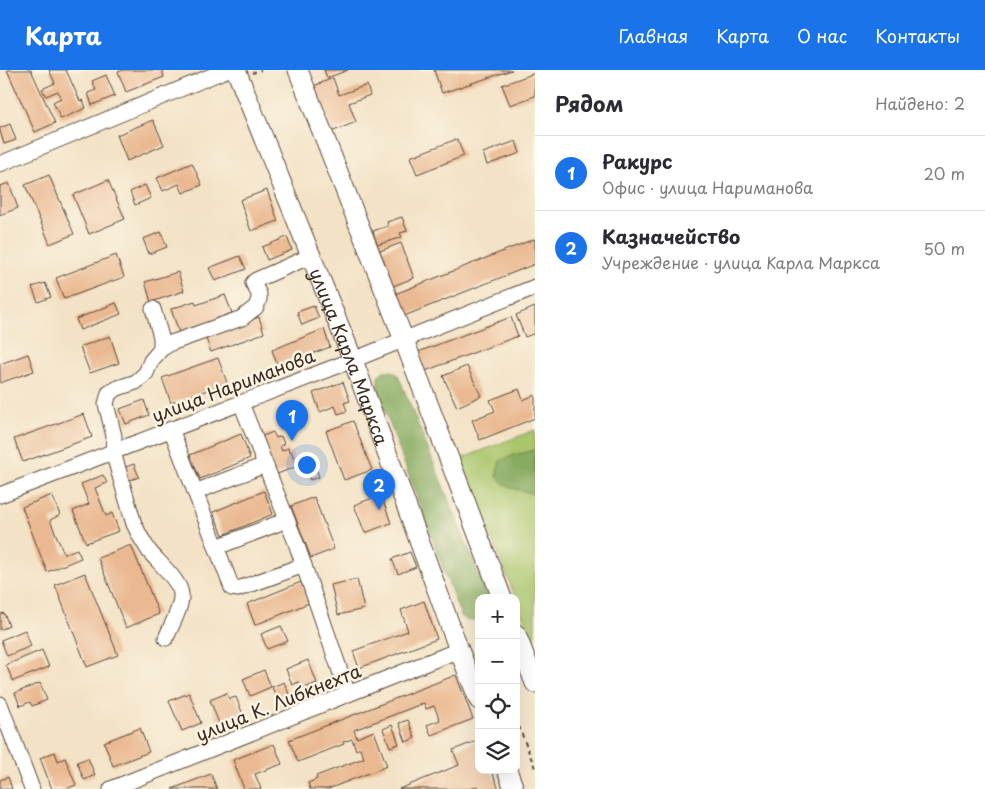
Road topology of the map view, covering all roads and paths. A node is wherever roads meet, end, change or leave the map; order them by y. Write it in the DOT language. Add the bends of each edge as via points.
graph roads {
  1 [pos="226,70"];
  2 [pos="236,70"];
  3 [pos="298,70"];
  4 [pos="0,164"];
  5 [pos="311,256"];
  6 [pos="535,287"];
  7 [pos="153,310"];
  8 [pos="404,340"];
  9 [pos="160,349"];
  10 [pos="353,360"];
  11 [pos="241,403"];
  12 [pos="171,429"];
  13 [pos="113,452"];
  14 [pos="265,465"];
  15 [pos="195,492"];
  16 [pos="0,495"];
  17 [pos="287,520"];
  18 [pos="217,547"];
  19 [pos="304,565"];
  20 [pos="500,594"];
  21 [pos="166,638"];
  22 [pos="518,639"];
  23 [pos="459,650"];
  24 [pos="535,683"];
  25 [pos="475,690"];
  26 [pos="348,694"];
  27 [pos="0,704"];
  28 [pos="520,729"];
  29 [pos="535,768"];
  30 [pos="508,774"];
  31 [pos="32,789"];
  32 [pos="111,789"];
  33 [pos="514,789"];
  1 -- 4 [label="street"];
  2 -- 5 [label="main road, улица Карла Маркса"];
  3 -- 8 [label="main road"];
  5 -- 9 [label="street" via="256,280 253,283 260,300 242,318"];
  5 -- 10 [label="main road, улица Карла Маркса"];
  6 -- 8 [label="street, улица Нариманова"];
  7 -- 9 [label="street" via="161,338"];
  8 -- 10 [label="street, улица Нариманова"];
  8 -- 20 [label="main road"];
  9 -- 13 [label="street" via="146,373 136,382 109,393 106,404 114,436"];
  10 -- 11 [label="street, улица Нариманова"];
  10 -- 23 [label="main road, улица Карла Маркса"];
  11 -- 12 [label="street, улица Нариманова"];
  11 -- 14 [label="street"];
  12 -- 13 [label="street, улица Нариманова"];
  12 -- 15 [label="street"];
  13 -- 16 [label="street, улица Нариманова"];
  13 -- 21 [label="street" via="138,533 180,587 180,601"];
  14 -- 15 [label="street"];
  14 -- 17 [label="street"];
  15 -- 18 [label="street"];
  17 -- 18 [label="street"];
  17 -- 19 [label="street"];
  18 -- 19 [label="street" via="232,588 238,589"];
  19 -- 26 [label="street"];
  22 -- 24 [label="main road"];
  23 -- 25 [label="main road, улица Карла Маркса"];
  23 -- 26 [label="street, улица К. Либкнехта"];
  26 -- 32 [label="street, улица К. Либкнехта"];
  27 -- 31 [label="street"];
  28 -- 29 [label="path"];
  30 -- 33 [label="main road"];
}
